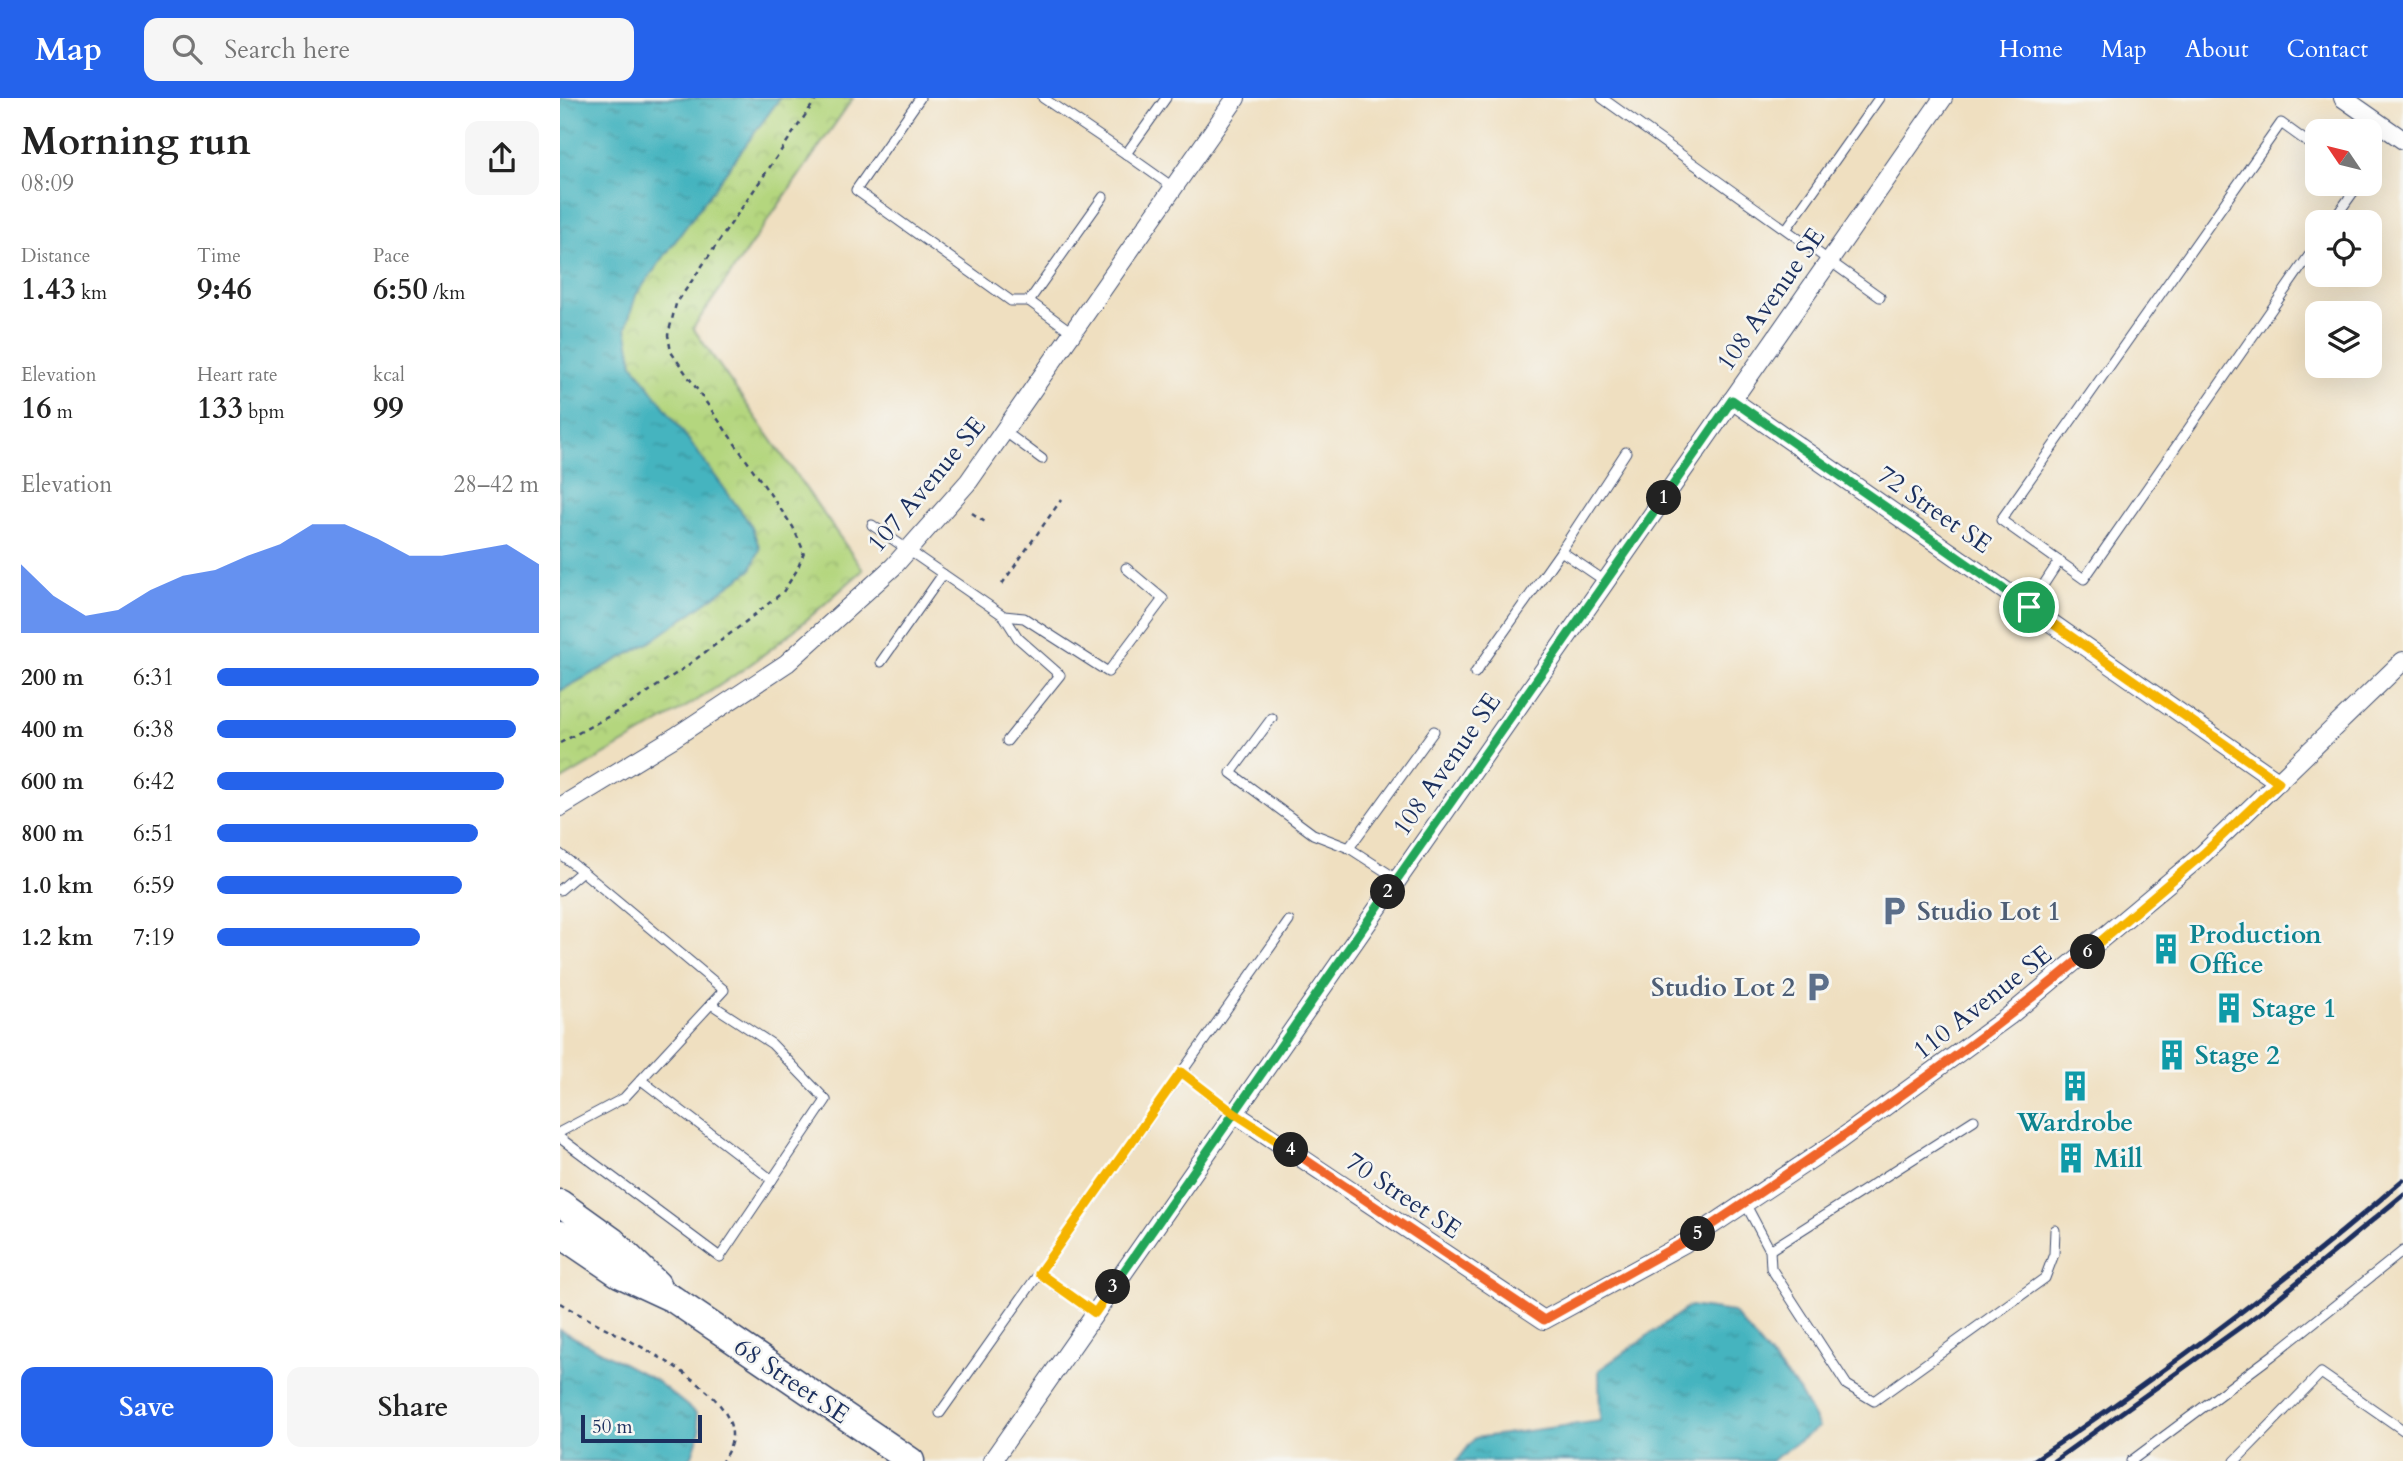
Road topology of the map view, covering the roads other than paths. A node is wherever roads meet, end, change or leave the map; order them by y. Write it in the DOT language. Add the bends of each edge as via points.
graph roads {
  1 [pos="920,98"];
  2 [pos="1043,98"];
  3 [pos="1166,98"];
  4 [pos="1236,98"];
  5 [pos="1602,98"];
  6 [pos="1879,98"];
  7 [pos="1944,98"];
  8 [pos="2343,98"];
  9 [pos="2362,119"];
  10 [pos="2382,131"];
  11 [pos="2305,140"];
  12 [pos="2403,140"];
  13 [pos="1126,154"];
  14 [pos="1174,188"];
  15 [pos="1103,197"];
  16 [pos="1787,228"];
  17 [pos="1830,260"];
  18 [pos="2305,261"];
  19 [pos="1880,297"];
  20 [pos="1029,301"];
  21 [pos="1073,332"];
  22 [pos="1732,400"];
  23 [pos="1004,431"];
  24 [pos="1626,453"];
  25 [pos="1042,459"];
  26 [pos="872,525"];
  27 [pos="909,550"];
  28 [pos="1561,551"];
  29 [pos="2059,561"];
  30 [pos="1126,568"];
  31 [pos="943,574"];
  32 [pos="1605,581"];
  33 [pos="2029,607"];
  34 [pos="1004,616"];
  35 [pos="881,662"];
  36 [pos="2403,662"];
  37 [pos="1475,673"];
  38 [pos="1272,718"];
  39 [pos="1434,731"];
  40 [pos="1007,741"];
  41 [pos="2279,782"];
  42 [pos="560,807"];
  43 [pos="1349,848"];
  44 [pos="560,855"];
  45 [pos="582,871"];
  46 [pos="1397,879"];
  47 [pos="560,890"];
  48 [pos="1289,921"];
  49 [pos="711,1004"];
  50 [pos="1181,1072"];
  51 [pos="641,1080"];
  52 [pos="1234,1113"];
  53 [pos="1974,1120"];
  54 [pos="560,1132"];
  55 [pos="560,1138"];
  56 [pos="772,1180"];
  57 [pos="560,1203"];
  58 [pos="1745,1203"];
  59 [pos="2055,1230"];
  60 [pos="560,1234"];
  61 [pos="1770,1251"];
  62 [pos="2403,1251"];
  63 [pos="1039,1273"];
  64 [pos="673,1299"];
  65 [pos="1095,1313"];
  66 [pos="1544,1320"];
  67 [pos="940,1413"];
  68 [pos="2403,1430"];
  69 [pos="911,1461"];
  70 [pos="992,1461"];
  71 [pos="2131,1461"];
  72 [pos="2235,1461"];
  1 -- 20 [label="lane" via="856,190 1010,301"];
  2 -- 13 [label="lane"];
  3 -- 13 [label="lane"];
  4 -- 14 [label="street, 107 Avenue SE"];
  5 -- 16 [label="lane"];
  6 -- 16 [label="lane"];
  7 -- 17 [label="street, 108 Avenue SE"];
  8 -- 9 [label="street"];
  10 -- 12 [label="street"];
  11 -- 29 [label="lane" via="2281,123 2001,520"];
  13 -- 14 [label="lane"];
  14 -- 21 [label="street, 107 Avenue SE"];
  15 -- 20 [label="lane"];
  16 -- 17 [label="lane"];
  17 -- 19 [label="lane"];
  17 -- 22 [label="street, 108 Avenue SE"];
  18 -- 29 [label="lane" via="2084,579"];
  20 -- 21 [label="lane"];
  21 -- 23 [label="street, 107 Avenue SE"];
  22 -- 32 [label="street, 108 Avenue SE"];
  22 -- 33 [label="street, 72 Street SE"];
  23 -- 25 [label="lane"];
  23 -- 27 [label="street, 107 Avenue SE" via="970,481"];
  24 -- 28 [label="lane"];
  26 -- 27 [label="lane"];
  27 -- 31 [label="lane"];
  27 -- 42 [label="street, 107 Avenue SE" via="787,663"];
  28 -- 32 [label="lane"];
  28 -- 37 [label="lane"];
  29 -- 33 [label="lane"];
  30 -- 34 [label="lane" via="1163,599 1108,672 1024,618"];
  31 -- 34 [label="lane"];
  31 -- 35 [label="lane"];
  32 -- 46 [label="street, 108 Avenue SE"];
  33 -- 41 [label="street, 72 Street SE"];
  34 -- 40 [label="lane" via="1018,638 1060,676"];
  36 -- 41 [label="street, 110 Avenue SE"];
  38 -- 43 [label="lane" via="1231,773 1313,834"];
  39 -- 43 [label="lane"];
  41 -- 58 [label="street, 110 Avenue SE" via="2162,890 2009,1016 1869,1120"];
  43 -- 46 [label="lane"];
  44 -- 45 [label="lane"];
  45 -- 47 [label="lane"];
  45 -- 49 [label="lane" via="724,990"];
  46 -- 52 [label="street, 108 Avenue SE"];
  48 -- 50 [label="lane"];
  49 -- 51 [label="lane"];
  49 -- 56 [label="lane" via="772,1044 826,1100"];
  50 -- 52 [label="lane"];
  50 -- 63 [label="lane"];
  51 -- 54 [label="lane" via="624,1098"];
  51 -- 56 [label="lane"];
  52 -- 65 [label="street, 108 Avenue SE"];
  52 -- 66 [label="street, 70 Street SE"];
  53 -- 61 [label="lane"];
  55 -- 56 [label="lane" via="720,1257"];
  57 -- 64 [label="street, 68 Street SE" via="613,1241"];
  58 -- 61 [label="lane"];
  58 -- 66 [label="street, 110 Avenue SE" via="1685,1243"];
  59 -- 61 [label="lane" via="2054,1254 2045,1278 1874,1401 1847,1385 1771,1268"];
  60 -- 64 [label="street, 68 Street SE" via="619,1274"];
  62 -- 71 [label="lane"];
  63 -- 65 [label="lane"];
  63 -- 67 [label="lane"];
  64 -- 69 [label="street, 68 Street SE"];
  65 -- 70 [label="street, 108 Avenue SE"];
  68 -- 72 [label="lane" via="2320,1373"];
}
